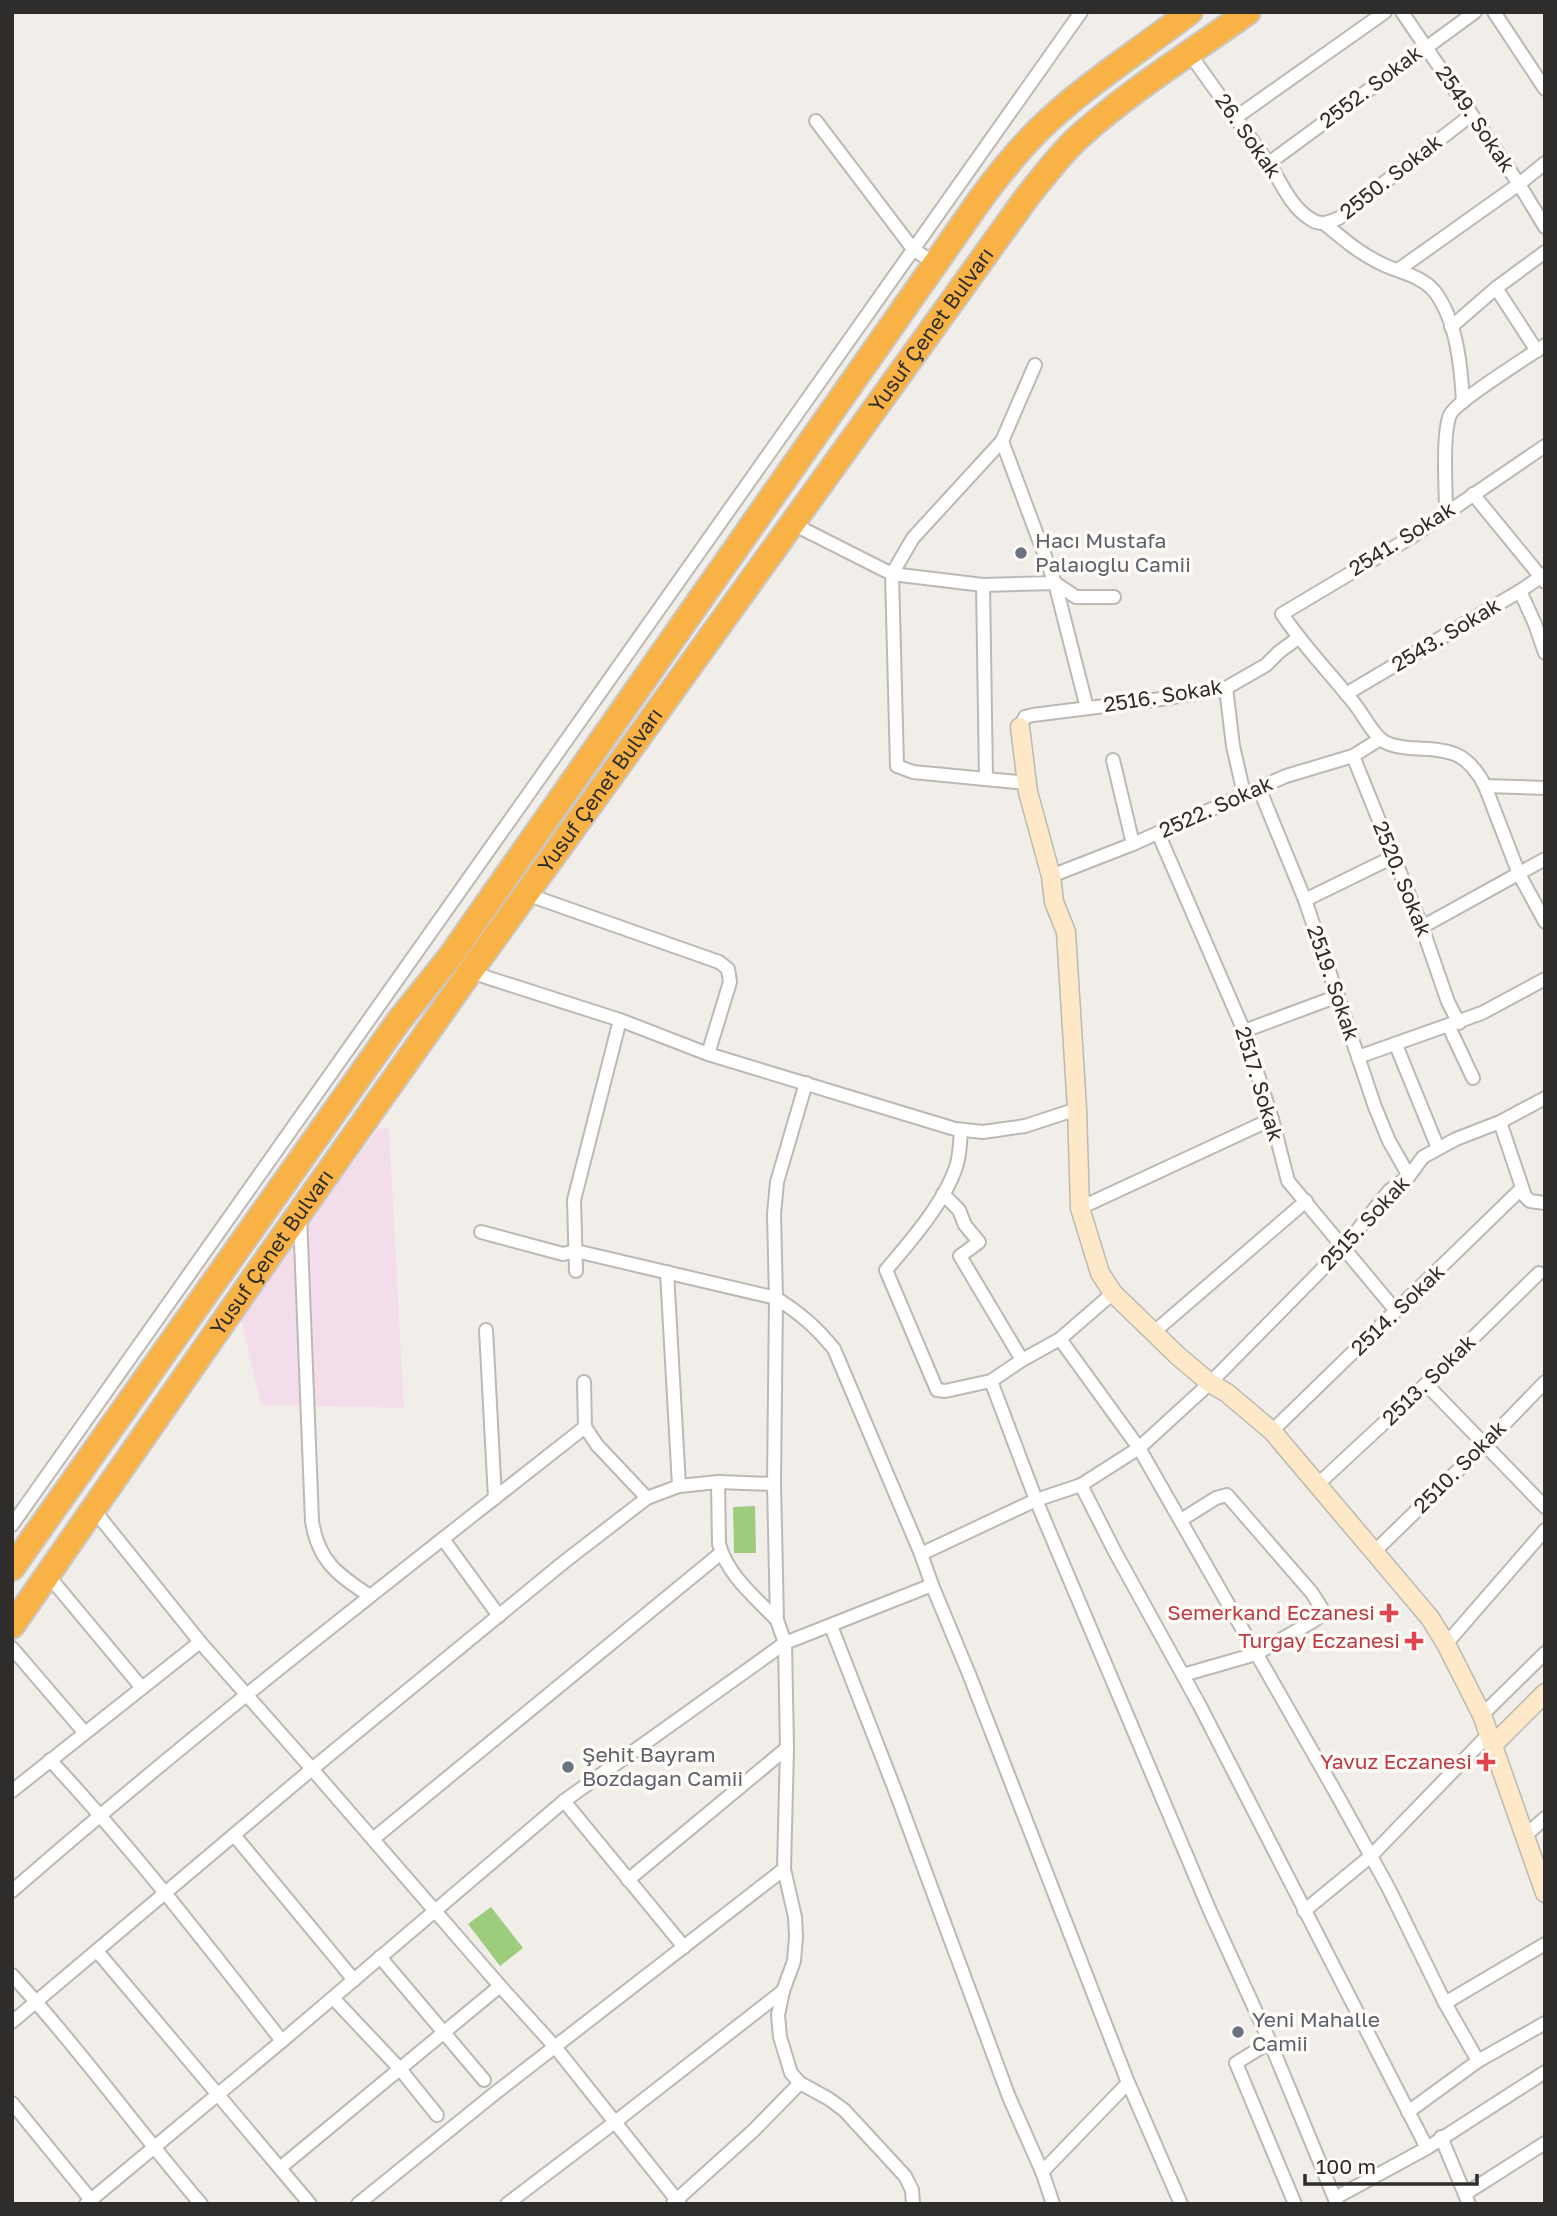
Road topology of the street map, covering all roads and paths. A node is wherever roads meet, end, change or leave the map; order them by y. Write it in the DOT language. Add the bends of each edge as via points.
graph roads {
  1 [pos="1081,12"];
  2 [pos="1191,12"];
  3 [pos="1248,12"];
  4 [pos="1385,12"];
  5 [pos="1402,12"];
  6 [pos="1475,12"];
  7 [pos="1494,12"];
  8 [pos="1427,46"];
  9 [pos="1190,54"];
  10 [pos="1545,89"];
  11 [pos="1471,115"];
  12 [pos="1235,118"];
  13 [pos="816,121"];
  14 [pos="1269,163"];
  15 [pos="1545,163"];
  16 [pos="1519,184"];
  17 [pos="1307,217"];
  18 [pos="1325,224"];
  19 [pos="1545,227"];
  20 [pos="913,249"];
  21 [pos="1545,252"];
  22 [pos="934,263"];
  23 [pos="1398,271"];
  24 [pos="1496,288"];
  25 [pos="1451,327"];
  26 [pos="1541,348"];
  27 [pos="1035,365"];
  28 [pos="1463,402"];
  29 [pos="1002,441"];
  30 [pos="1545,446"];
  31 [pos="1473,494"];
  32 [pos="1446,513"];
  33 [pos="791,523"];
  34 [pos="892,574"];
  35 [pos="1543,578"];
  36 [pos="1055,583"];
  37 [pos="983,585"];
  38 [pos="1520,591"];
  39 [pos="1114,597"];
  40 [pos="1298,638"];
  41 [pos="1545,653"];
  42 [pos="1226,688"];
  43 [pos="1346,694"];
  44 [pos="1087,708"];
  45 [pos="1020,727"];
  46 [pos="1380,739"];
  47 [pos="1353,756"];
  48 [pos="1113,760"];
  49 [pos="986,779"];
  50 [pos="1027,783"];
  51 [pos="1485,786"];
  52 [pos="1259,788"];
  53 [pos="1545,788"];
  54 [pos="1244,794"];
  55 [pos="1157,833"];
  56 [pos="1133,844"];
  57 [pos="1393,857"];
  58 [pos="1545,859"];
  59 [pos="1519,874"];
  60 [pos="1051,876"];
  61 [pos="526,894"];
  62 [pos="1305,900"];
  63 [pos="1545,922"];
  64 [pos="1422,927"];
  65 [pos="470,972"];
  66 [pos="1545,979"];
  67 [pos="1338,996"];
  68 [pos="620,1020"];
  69 [pos="1454,1025"];
  70 [pos="1244,1031"];
  71 [pos="1396,1045"];
  72 [pos="708,1054"];
  73 [pos="1357,1057"];
  74 [pos="1473,1078"];
  75 [pos="806,1083"];
  76 [pos="1545,1098"];
  77 [pos="1077,1109"];
  78 [pos="1272,1119"];
  79 [pos="1500,1122"];
  80 [pos="961,1130"];
  81 [pos="1438,1148"];
  82 [pos="1409,1177"];
  83 [pos="1522,1188"];
  84 [pos="943,1194"];
  85 [pos="1306,1201"];
  86 [pos="1545,1203"];
  87 [pos="1080,1208"];
  88 [pos="300,1212"];
  89 [pos="481,1232"];
  90 [pos="1343,1248"];
  91 [pos="576,1251"];
  92 [pos="576,1271"];
  93 [pos="667,1272"];
  94 [pos="1539,1273"];
  95 [pos="1112,1293"];
  96 [pos="776,1298"];
  97 [pos="1396,1311"];
  98 [pos="486,1330"];
  99 [pos="1154,1332"];
  100 [pos="1060,1339"];
  101 [pos="1022,1360"];
  102 [pos="991,1381"];
  103 [pos="584,1382"];
  104 [pos="1545,1382"];
  105 [pos="1210,1383"];
  106 [pos="1426,1384"];
  107 [pos="585,1427"];
  108 [pos="1272,1431"];
  109 [pos="1484,1445"];
  110 [pos="1139,1448"];
  111 [pos="718,1482"];
  112 [pos="774,1484"];
  113 [pos="1081,1485"];
  114 [pos="1317,1485"];
  115 [pos="679,1486"];
  116 [pos="495,1497"];
  117 [pos="647,1498"];
  118 [pos="1036,1500"];
  119 [pos="1545,1507"];
  120 [pos="94,1510"];
  121 [pos="1181,1520"];
  122 [pos="12,1525"];
  123 [pos="1545,1530"];
  124 [pos="443,1539"];
  125 [pos="1375,1551"];
  126 [pos="721,1553"];
  127 [pos="921,1554"];
  128 [pos="12,1568"];
  129 [pos="47,1574"];
  130 [pos="932,1585"];
  131 [pos="370,1596"];
  132 [pos="499,1616"];
  133 [pos="777,1620"];
  134 [pos="12,1626"];
  135 [pos="831,1626"];
  136 [pos="200,1642"];
  137 [pos="785,1643"];
  138 [pos="1446,1644"];
  139 [pos="12,1648"];
  140 [pos="1545,1653"];
  141 [pos="1256,1654"];
  142 [pos="1183,1675"];
  143 [pos="142,1688"];
  144 [pos="1545,1693"];
  145 [pos="245,1694"];
  146 [pos="1482,1716"];
  147 [pos="85,1733"];
  148 [pos="1491,1739"];
  149 [pos="787,1748"];
  150 [pos="50,1760"];
  151 [pos="312,1769"];
  152 [pos="12,1791"];
  153 [pos="564,1801"];
  154 [pos="100,1814"];
  155 [pos="1545,1818"];
  156 [pos="234,1835"];
  157 [pos="1525,1836"];
  158 [pos="373,1839"];
  159 [pos="1371,1856"];
  160 [pos="784,1869"];
  161 [pos="628,1880"];
  162 [pos="12,1891"];
  163 [pos="166,1893"];
  164 [pos="1545,1893"];
  165 [pos="435,1910"];
  166 [pos="1304,1910"];
  167 [pos="1545,1944"];
  168 [pos="684,1947"];
  169 [pos="97,1951"];
  170 [pos="380,1957"];
  171 [pos="12,1975"];
  172 [pos="354,1980"];
  173 [pos="500,1986"];
  174 [pos="783,1991"];
  175 [pos="333,1998"];
  176 [pos="37,2002"];
  177 [pos="1445,2003"];
  178 [pos="12,2022"];
  179 [pos="1545,2023"];
  180 [pos="443,2033"];
  181 [pos="282,2041"];
  182 [pos="1270,2042"];
  183 [pos="556,2048"];
  184 [pos="1478,2061"];
  185 [pos="400,2070"];
  186 [pos="1545,2072"];
  187 [pos="484,2080"];
  188 [pos="800,2083"];
  189 [pos="1128,2083"];
  190 [pos="217,2093"];
  191 [pos="12,2103"];
  192 [pos="1408,2112"];
  193 [pos="437,2115"];
  194 [pos="615,2122"];
  195 [pos="1441,2137"];
  196 [pos="1545,2143"];
  197 [pos="153,2147"];
  198 [pos="1427,2147"];
  199 [pos="281,2168"];
  200 [pos="1042,2172"];
  201 [pos="1467,2199"];
  202 [pos="1336,2201"];
  203 [pos="88,2202"];
  204 [pos="676,2202"];
  205 [pos="201,2204"];
  206 [pos="310,2204"];
  207 [pos="358,2204"];
  208 [pos="507,2204"];
  209 [pos="913,2204"];
  210 [pos="1053,2204"];
  211 [pos="1181,2204"];
  212 [pos="1295,2204"];
  1 -- 20 [label="street"];
  2 -- 22 [label="highway, Yusuf Çenet Bulvarı" via="1071,101 1032,136"];
  3 -- 9 [label="highway, Yusuf Çenet Bulvarı"];
  4 -- 12 [label="street"];
  5 -- 8 [label="street, 2549. Sokak"];
  6 -- 8 [label="street, 2552. Sokak"];
  7 -- 10 [label="street"];
  8 -- 11 [label="street, 2549. Sokak"];
  8 -- 14 [label="street, 2552. Sokak"];
  9 -- 12 [label="street, 26. Sokak"];
  9 -- 33 [label="highway, Yusuf Çenet Bulvarı" via="1079,136 1056,161"];
  11 -- 16 [label="street, 2549. Sokak"];
  11 -- 18 [label="street, 2550. Sokak" via="1339,218"];
  12 -- 14 [label="street, 26. Sokak"];
  13 -- 20 [label="street"];
  14 -- 17 [label="street, 26. Sokak"];
  15 -- 16 [label="street"];
  16 -- 19 [label="street, 2549. Sokak"];
  16 -- 23 [label="street"];
  17 -- 18 [label="street, 2550. Sokak"];
  18 -- 23 [label="street" via="1357,250"];
  20 -- 22 [label="street"];
  20 -- 122 [label="street"];
  21 -- 24 [label="street"];
  22 -- 128 [label="highway, Yusuf Çenet Bulvarı" via="473,924"];
  23 -- 25 [label="street" via="1434,291"];
  24 -- 25 [label="street"];
  24 -- 26 [label="street"];
  25 -- 28 [label="street"];
  26 -- 28 [label="street"];
  27 -- 29 [label="street"];
  28 -- 32 [label="street" via="1450,413 1447,429"];
  29 -- 34 [label="street" via="913,538"];
  29 -- 36 [label="street"];
  30 -- 31 [label="street, 2541. Sokak"];
  31 -- 32 [label="street, 2541. Sokak"];
  31 -- 35 [label="street"];
  32 -- 40 [label="street, 2541. Sokak" via="1282,614"];
  33 -- 34 [label="street"];
  33 -- 61 [label="highway, Yusuf Çenet Bulvarı"];
  34 -- 37 [label="street"];
  34 -- 49 [label="street" via="897,766 913,772"];
  35 -- 38 [label="street, 2543. Sokak"];
  36 -- 37 [label="street"];
  36 -- 39 [label="street" via="1076,597"];
  36 -- 44 [label="street"];
  37 -- 49 [label="street"];
  38 -- 41 [label="street"];
  38 -- 43 [label="street, 2543. Sokak"];
  40 -- 42 [label="street, 2516. Sokak" via="1266,665"];
  40 -- 43 [label="street"];
  42 -- 44 [label="street, 2516. Sokak"];
  42 -- 54 [label="street"];
  43 -- 46 [label="street"];
  44 -- 45 [label="street, 2516. Sokak" via="1033,715"];
  45 -- 50 [label="street"];
  46 -- 47 [label="street, 2522. Sokak"];
  46 -- 51 [label="street" via="1403,748 1457,754 1478,771"];
  47 -- 52 [label="street, 2522. Sokak"];
  47 -- 57 [label="street, 2520. Sokak"];
  48 -- 56 [label="street"];
  49 -- 50 [label="street"];
  50 -- 60 [label="street"];
  51 -- 53 [label="street"];
  51 -- 59 [label="street"];
  52 -- 54 [label="street, 2522. Sokak"];
  52 -- 62 [label="street, 2519. Sokak"];
  54 -- 55 [label="street, 2522. Sokak"];
  55 -- 56 [label="street, 2522. Sokak"];
  55 -- 70 [label="street, 2517. Sokak"];
  56 -- 60 [label="street, 2522. Sokak"];
  57 -- 62 [label="street"];
  57 -- 64 [label="street, 2520. Sokak"];
  58 -- 59 [label="street"];
  59 -- 63 [label="street"];
  59 -- 64 [label="street"];
  60 -- 77 [label="street" via="1054,902 1066,932"];
  61 -- 65 [label="highway, Yusuf Çenet Bulvarı"];
  61 -- 72 [label="street" via="728,969 730,982"];
  62 -- 67 [label="street, 2519. Sokak"];
  64 -- 69 [label="street, 2520. Sokak"];
  65 -- 68 [label="street"];
  65 -- 88 [label="highway, Yusuf Çenet Bulvarı"];
  66 -- 69 [label="street"];
  67 -- 70 [label="street"];
  67 -- 73 [label="street, 2519. Sokak"];
  68 -- 72 [label="street"];
  68 -- 91 [label="street" via="575,1200"];
  69 -- 71 [label="street"];
  69 -- 74 [label="street, 2520. Sokak"];
  70 -- 78 [label="street, 2517. Sokak"];
  71 -- 73 [label="street"];
  71 -- 81 [label="street"];
  72 -- 75 [label="street"];
  73 -- 82 [label="street, 2519. Sokak" via="1389,1141"];
  75 -- 80 [label="street"];
  75 -- 96 [label="street" via="777,1182"];
  76 -- 79 [label="street, 2515. Sokak"];
  77 -- 80 [label="street" via="1025,1126"];
  77 -- 87 [label="street"];
  78 -- 85 [label="street, 2517. Sokak" via="1288,1181"];
  78 -- 87 [label="street"];
  79 -- 81 [label="street, 2515. Sokak"];
  79 -- 83 [label="street"];
  80 -- 84 [label="street" via="957,1165"];
  81 -- 82 [label="street, 2515. Sokak" via="1423,1157"];
  82 -- 90 [label="street, 2515. Sokak" via="1389,1191"];
  83 -- 86 [label="street" via="1530,1201"];
  83 -- 97 [label="street, 2514. Sokak"];
  84 -- 101 [label="street" via="979,1242 960,1256"];
  84 -- 102 [label="street" via="886,1270 937,1390"];
  85 -- 90 [label="street, 2517. Sokak"];
  85 -- 99 [label="street"];
  87 -- 95 [label="street" via="1100,1273"];
  88 -- 120 [label="highway, Yusuf Çenet Bulvarı"];
  88 -- 131 [label="street" via="314,1537 331,1567"];
  89 -- 91 [label="street" via="563,1254"];
  90 -- 97 [label="street, 2517. Sokak"];
  90 -- 105 [label="street, 2515. Sokak"];
  91 -- 92 [label="street"];
  91 -- 93 [label="street"];
  93 -- 96 [label="street"];
  93 -- 115 [label="street"];
  94 -- 106 [label="street, 2513. Sokak"];
  95 -- 99 [label="street"];
  95 -- 100 [label="street"];
  96 -- 112 [label="street"];
  96 -- 127 [label="street" via="808,1320 834,1349"];
  97 -- 108 [label="street, 2514. Sokak"];
  98 -- 116 [label="street"];
  99 -- 105 [label="street"];
  100 -- 101 [label="street"];
  100 -- 110 [label="street"];
  101 -- 102 [label="street"];
  102 -- 118 [label="street"];
  103 -- 107 [label="street"];
  104 -- 109 [label="street, 2510. Sokak"];
  105 -- 108 [label="street"];
  105 -- 110 [label="street, 2515. Sokak"];
  106 -- 109 [label="street"];
  106 -- 114 [label="street, 2513. Sokak"];
  107 -- 116 [label="street"];
  107 -- 117 [label="street"];
  108 -- 114 [label="street"];
  109 -- 119 [label="street"];
  109 -- 125 [label="street, 2510. Sokak"];
  110 -- 113 [label="street, 2515. Sokak"];
  110 -- 121 [label="street"];
  111 -- 112 [label="street"];
  111 -- 115 [label="street"];
  111 -- 126 [label="street"];
  112 -- 133 [label="street"];
  113 -- 118 [label="street, 2515. Sokak"];
  113 -- 142 [label="street"];
  114 -- 125 [label="street"];
  115 -- 117 [label="street"];
  116 -- 124 [label="street"];
  117 -- 132 [label="street"];
  118 -- 127 [label="street, 2515. Sokak"];
  118 -- 182 [label="street" via="1210,1912"];
  120 -- 129 [label="highway, Yusuf Çenet Bulvarı"];
  120 -- 136 [label="street"];
  121 -- 141 [label="street"];
  121 -- 141 [label="street" via="1227,1495 1324,1612"];
  123 -- 138 [label="street"];
  124 -- 131 [label="street"];
  124 -- 132 [label="street"];
  125 -- 138 [label="street"];
  126 -- 133 [label="street" via="736,1578"];
  126 -- 158 [label="street"];
  127 -- 130 [label="street"];
  129 -- 134 [label="highway, Yusuf Çenet Bulvarı"];
  129 -- 143 [label="street"];
  130 -- 135 [label="street"];
  130 -- 189 [label="street"];
  131 -- 145 [label="street"];
  132 -- 151 [label="street"];
  133 -- 137 [label="street"];
  135 -- 137 [label="street"];
  135 -- 200 [label="street" via="1009,2097"];
  136 -- 143 [label="street"];
  136 -- 145 [label="street"];
  137 -- 149 [label="street"];
  137 -- 153 [label="street"];
  138 -- 146 [label="street"];
  139 -- 147 [label="street"];
  140 -- 146 [label="street"];
  141 -- 142 [label="street"];
  141 -- 159 [label="street"];
  142 -- 166 [label="street"];
  143 -- 147 [label="street"];
  144 -- 148 [label="street"];
  145 -- 151 [label="street"];
  145 -- 154 [label="street"];
  146 -- 148 [label="street"];
  147 -- 150 [label="street"];
  148 -- 157 [label="street"];
  148 -- 159 [label="street"];
  149 -- 160 [label="street"];
  149 -- 161 [label="street"];
  150 -- 152 [label="street"];
  150 -- 154 [label="street"];
  151 -- 156 [label="street"];
  151 -- 158 [label="street"];
  153 -- 161 [label="street"];
  153 -- 165 [label="street"];
  154 -- 162 [label="street"];
  154 -- 163 [label="street"];
  155 -- 157 [label="street"];
  156 -- 163 [label="street"];
  156 -- 172 [label="street"];
  157 -- 164 [label="street"];
  158 -- 165 [label="street"];
  159 -- 166 [label="street"];
  159 -- 177 [label="street"];
  160 -- 168 [label="street"];
  160 -- 174 [label="street" via="796,1937 794,1961"];
  161 -- 168 [label="street"];
  163 -- 169 [label="street"];
  163 -- 181 [label="street"];
  165 -- 170 [label="street"];
  165 -- 173 [label="street"];
  166 -- 192 [label="street"];
  167 -- 177 [label="street"];
  168 -- 183 [label="street"];
  169 -- 176 [label="street"];
  169 -- 190 [label="street"];
  170 -- 172 [label="street"];
  170 -- 180 [label="street"];
  171 -- 176 [label="street"];
  172 -- 175 [label="street"];
  173 -- 180 [label="street"];
  173 -- 183 [label="street"];
  174 -- 188 [label="street" via="779,2036 791,2073"];
  174 -- 194 [label="street"];
  175 -- 181 [label="street"];
  175 -- 185 [label="street"];
  176 -- 178 [label="street"];
  176 -- 197 [label="street"];
  177 -- 184 [label="street"];
  179 -- 184 [label="street"];
  180 -- 185 [label="street"];
  180 -- 187 [label="street"];
  181 -- 190 [label="street"];
  182 -- 202 [label="street"];
  182 -- 212 [label="street" via="1236,2063"];
  183 -- 194 [label="street"];
  183 -- 207 [label="street"];
  184 -- 192 [label="street"];
  185 -- 193 [label="street"];
  185 -- 199 [label="street"];
  186 -- 195 [label="street"];
  188 -- 204 [label="street"];
  188 -- 209 [label="street" via="844,2110 905,2176"];
  189 -- 200 [label="street"];
  189 -- 211 [label="street"];
  190 -- 197 [label="street"];
  190 -- 199 [label="street"];
  191 -- 203 [label="street"];
  192 -- 198 [label="street"];
  194 -- 204 [label="street"];
  194 -- 208 [label="street"];
  195 -- 198 [label="street"];
  195 -- 201 [label="street"];
  196 -- 201 [label="street"];
  197 -- 203 [label="street"];
  197 -- 205 [label="street"];
  198 -- 202 [label="street"];
  199 -- 206 [label="street"];
  200 -- 210 [label="street"];
}
